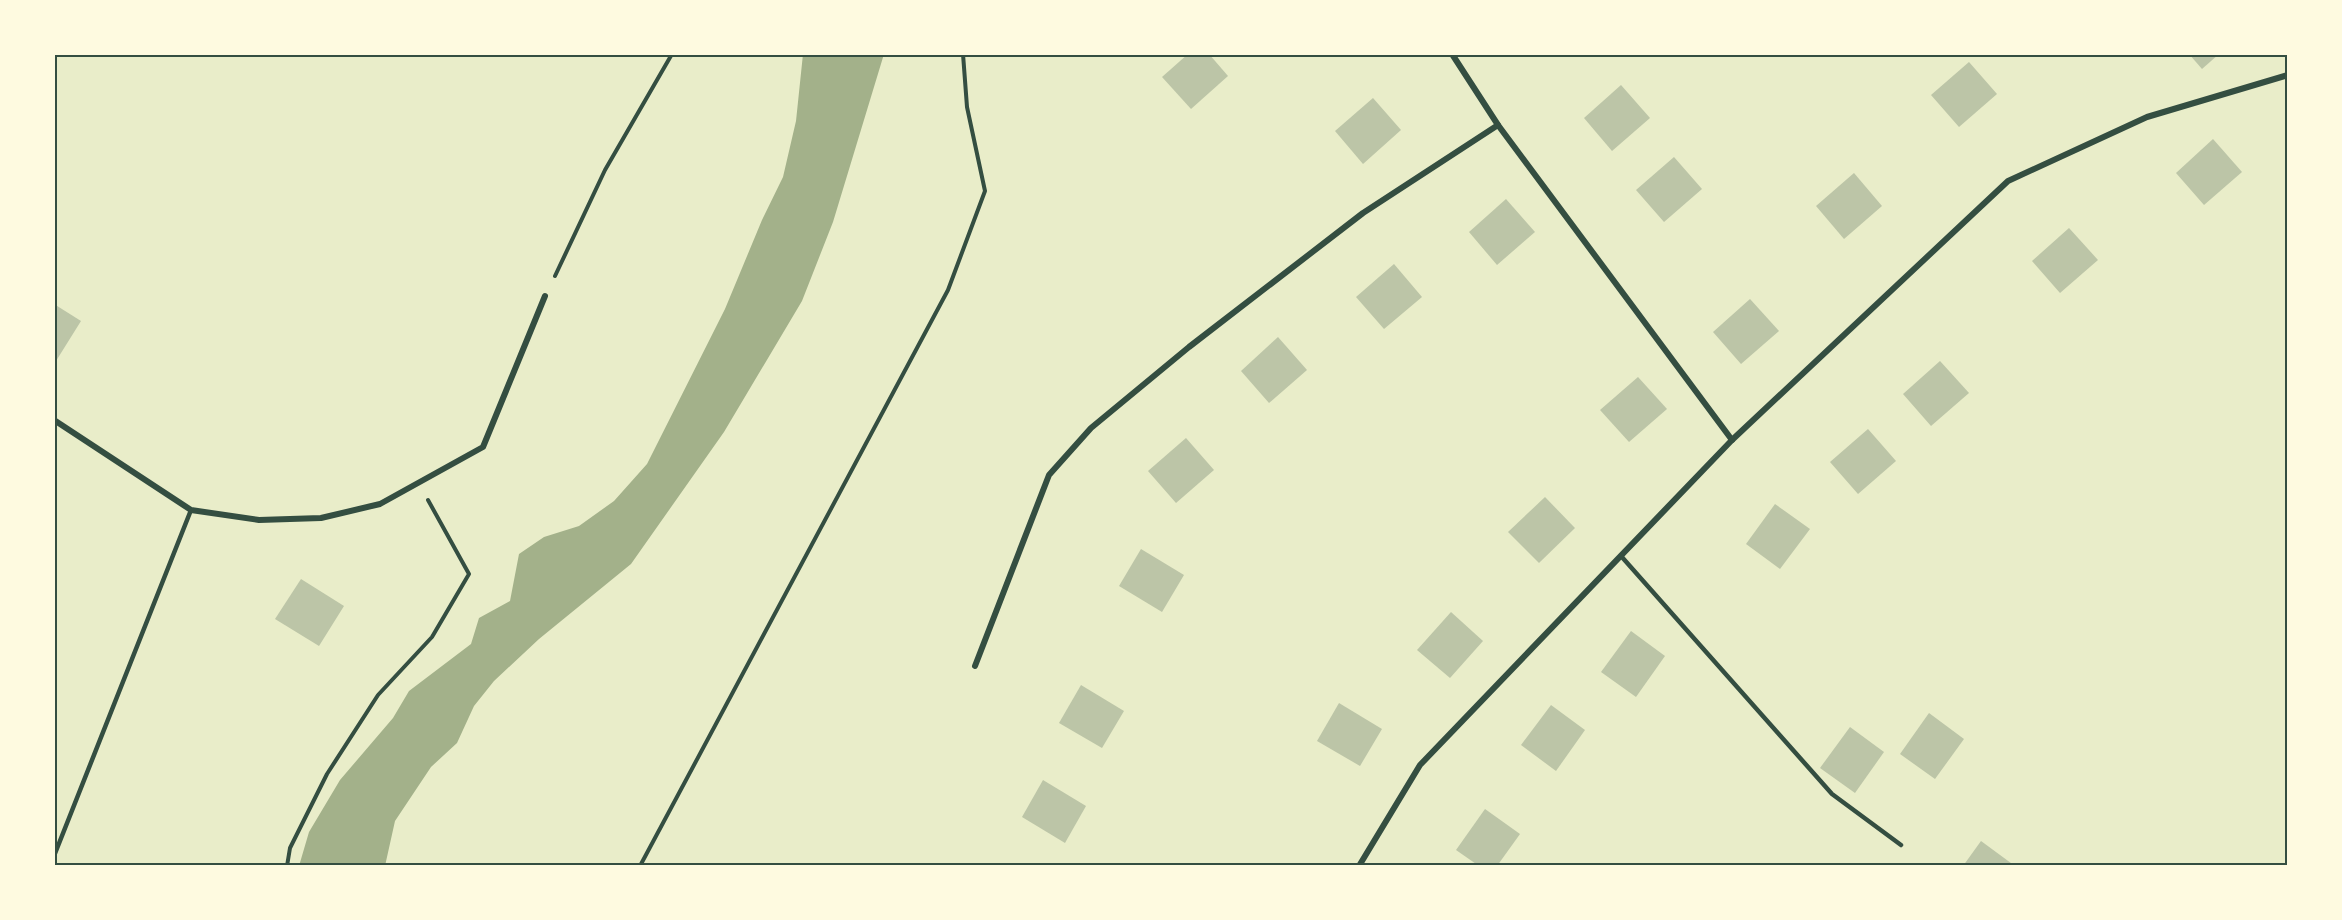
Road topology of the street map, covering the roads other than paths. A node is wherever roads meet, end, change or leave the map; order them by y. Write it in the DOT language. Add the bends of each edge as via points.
graph roads {
  1 [pos="1452,54"];
  2 [pos="2288,75"];
  3 [pos="1498,125"];
  4 [pos="545,296"];
  5 [pos="54,420"];
  6 [pos="1732,440"];
  7 [pos="191,510"];
  8 [pos="1621,556"];
  9 [pos="975,666"];
  10 [pos="1901,845"];
  11 [pos="54,856"];
  12 [pos="1359,866"];
  1 -- 3 [label="street"];
  2 -- 6 [label="street" via="2147,117 2008,181"];
  3 -- 6 [label="street"];
  3 -- 9 [label="street" via="1363,213 1091,428 1049,476"];
  4 -- 7 [label="street" via="483,447 380,504 321,518 259,520"];
  5 -- 7 [label="street"];
  6 -- 8 [label="street"];
  7 -- 11 [label="lane"];
  8 -- 10 [label="lane" via="1832,794"];
  8 -- 12 [label="street" via="1420,765"];
}
